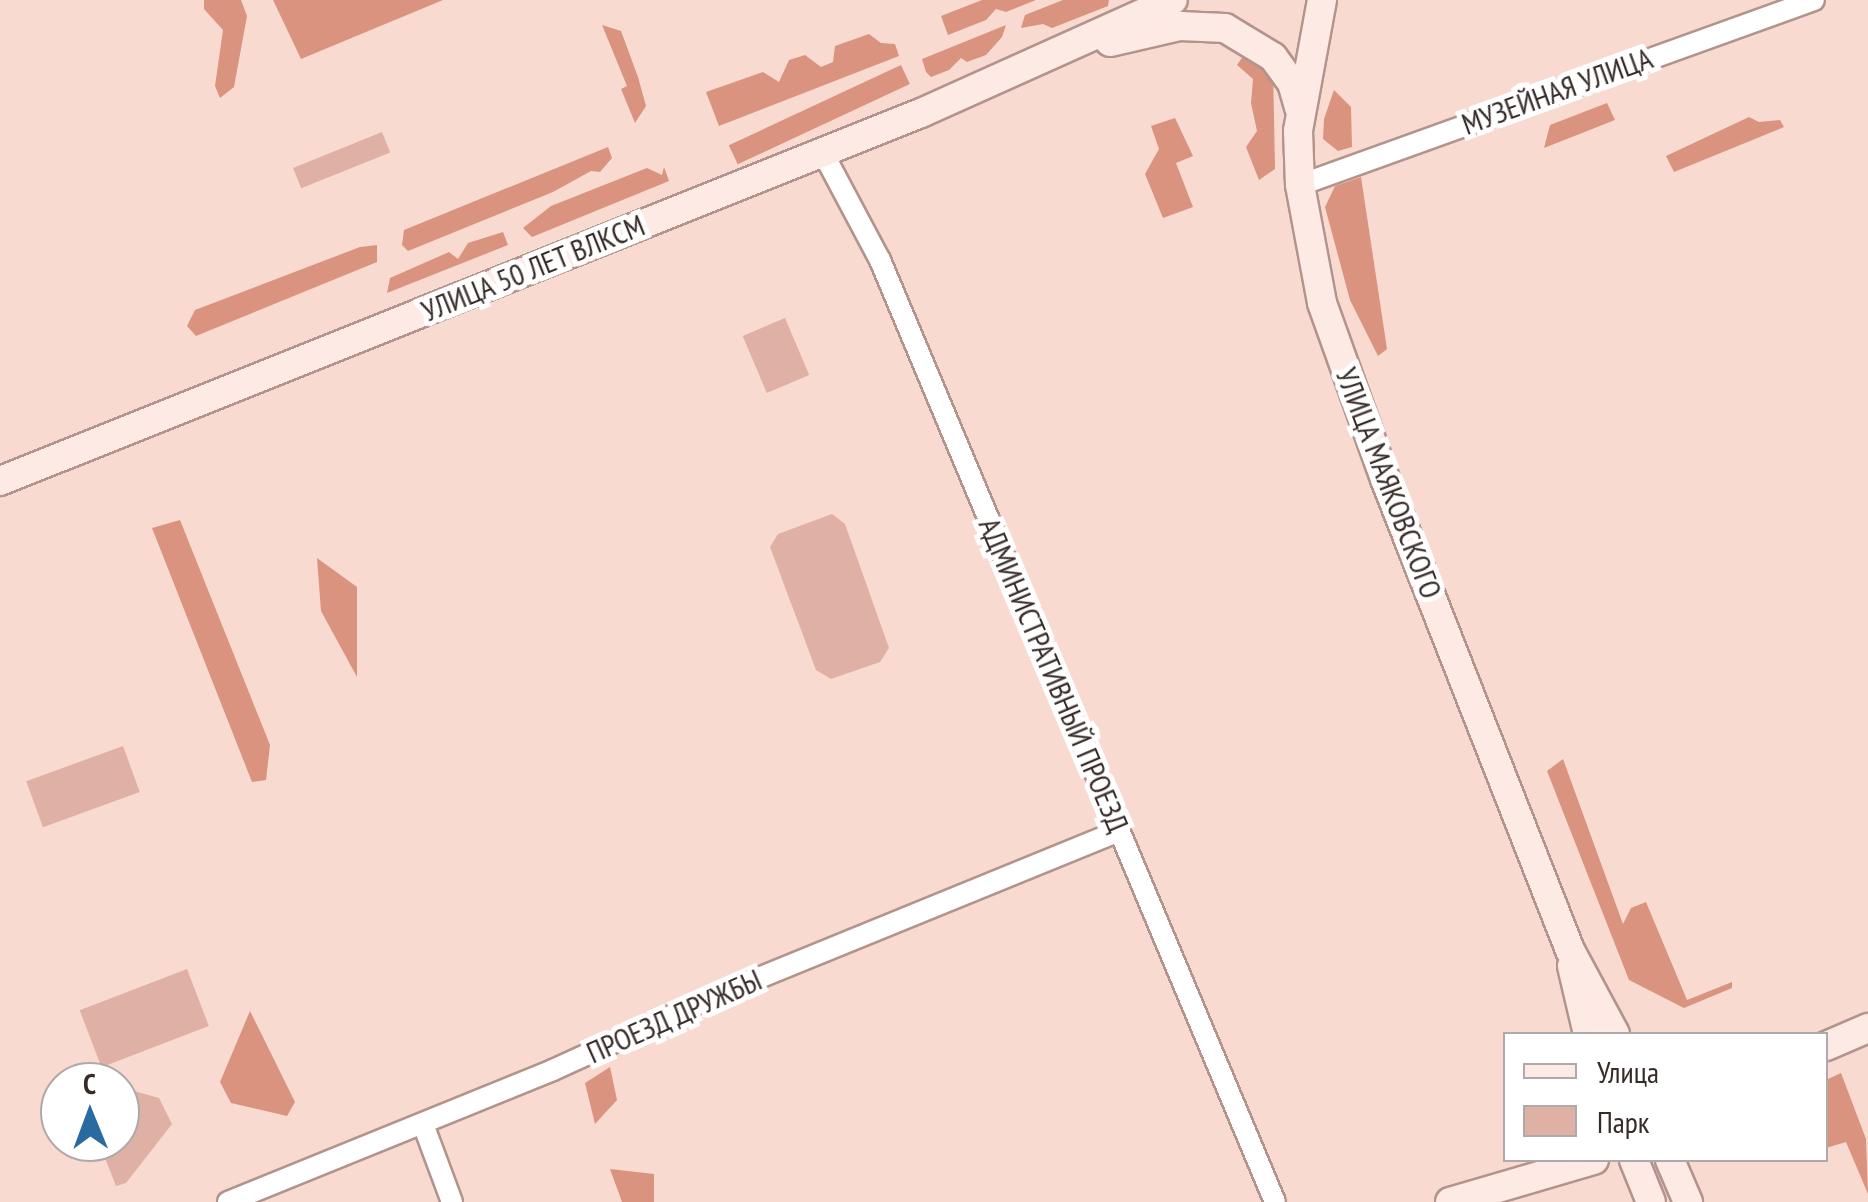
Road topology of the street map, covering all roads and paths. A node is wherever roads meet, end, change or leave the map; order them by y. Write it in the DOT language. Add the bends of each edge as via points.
graph roads {
  1 [pos="1173,0"];
  2 [pos="1322,0"];
  3 [pos="1814,0"];
  4 [pos="1064,52"];
  5 [pos="1299,110"];
  6 [pos="822,154"];
  7 [pos="1300,185"];
  8 [pos="0,481"];
  9 [pos="1119,830"];
  10 [pos="1570,950"];
  11 [pos="1868,1028"];
  12 [pos="1588,1032"];
  13 [pos="1615,1032"];
  14 [pos="1828,1045"];
  15 [pos="423,1124"];
  16 [pos="1528,1162"];
  17 [pos="1586,1162"];
  18 [pos="1635,1162"];
  19 [pos="1671,1162"];
  20 [pos="1488,1187"];
  21 [pos="228,1202"];
  22 [pos="452,1202"];
  23 [pos="1274,1202"];
  24 [pos="1450,1202"];
  25 [pos="1651,1202"];
  26 [pos="1688,1202"];
  1 -- 4 [label="main road, УЛИЦА 50 ЛЕТ ВЛКСМ"];
  2 -- 5 [label="main road, УЛИЦА МАЯКОВСКОГО"];
  3 -- 7 [label="street, МУЗЕЙНАЯ УЛИЦА"];
  4 -- 5 [label="main road, УЛИЦА 50 ЛЕТ ВЛКСМ" via="1180,26 1224,28 1273,57 1292,83"];
  4 -- 6 [label="main road, УЛИЦА 50 ЛЕТ ВЛКСМ"];
  5 -- 7 [label="main road, УЛИЦА МАЯКОВСКОГО"];
  6 -- 8 [label="main road, УЛИЦА 50 ЛЕТ ВЛКСМ"];
  6 -- 9 [label="street, АДМИНИСТРАТИВНЫЙ ПРОЕЗД" via="880,260"];
  7 -- 10 [label="main road, УЛИЦА МАЯКОВСКОГО" via="1322,304 1341,359"];
  9 -- 15 [label="street, ПРОЕЗД ДРУЖБЫ"];
  9 -- 23 [label="street, АДМИНИСТРАТИВНЫЙ ПРОЕЗД"];
  10 -- 12 [label="main road, УЛИЦА МАЯКОВСКОГО"];
  10 -- 13 [label="main road, УЛИЦА МАЯКОВСКОГО"];
  11 -- 14 [label="main road"];
  15 -- 21 [label="street, ПРОЕЗД ДРУЖБЫ"];
  15 -- 22 [label="street"];
  16 -- 20 [label="main road"];
  17 -- 20 [label="main road"];
  18 -- 25 [label="main road"];
  19 -- 26 [label="main road"];
  20 -- 24 [label="main road"];
}
